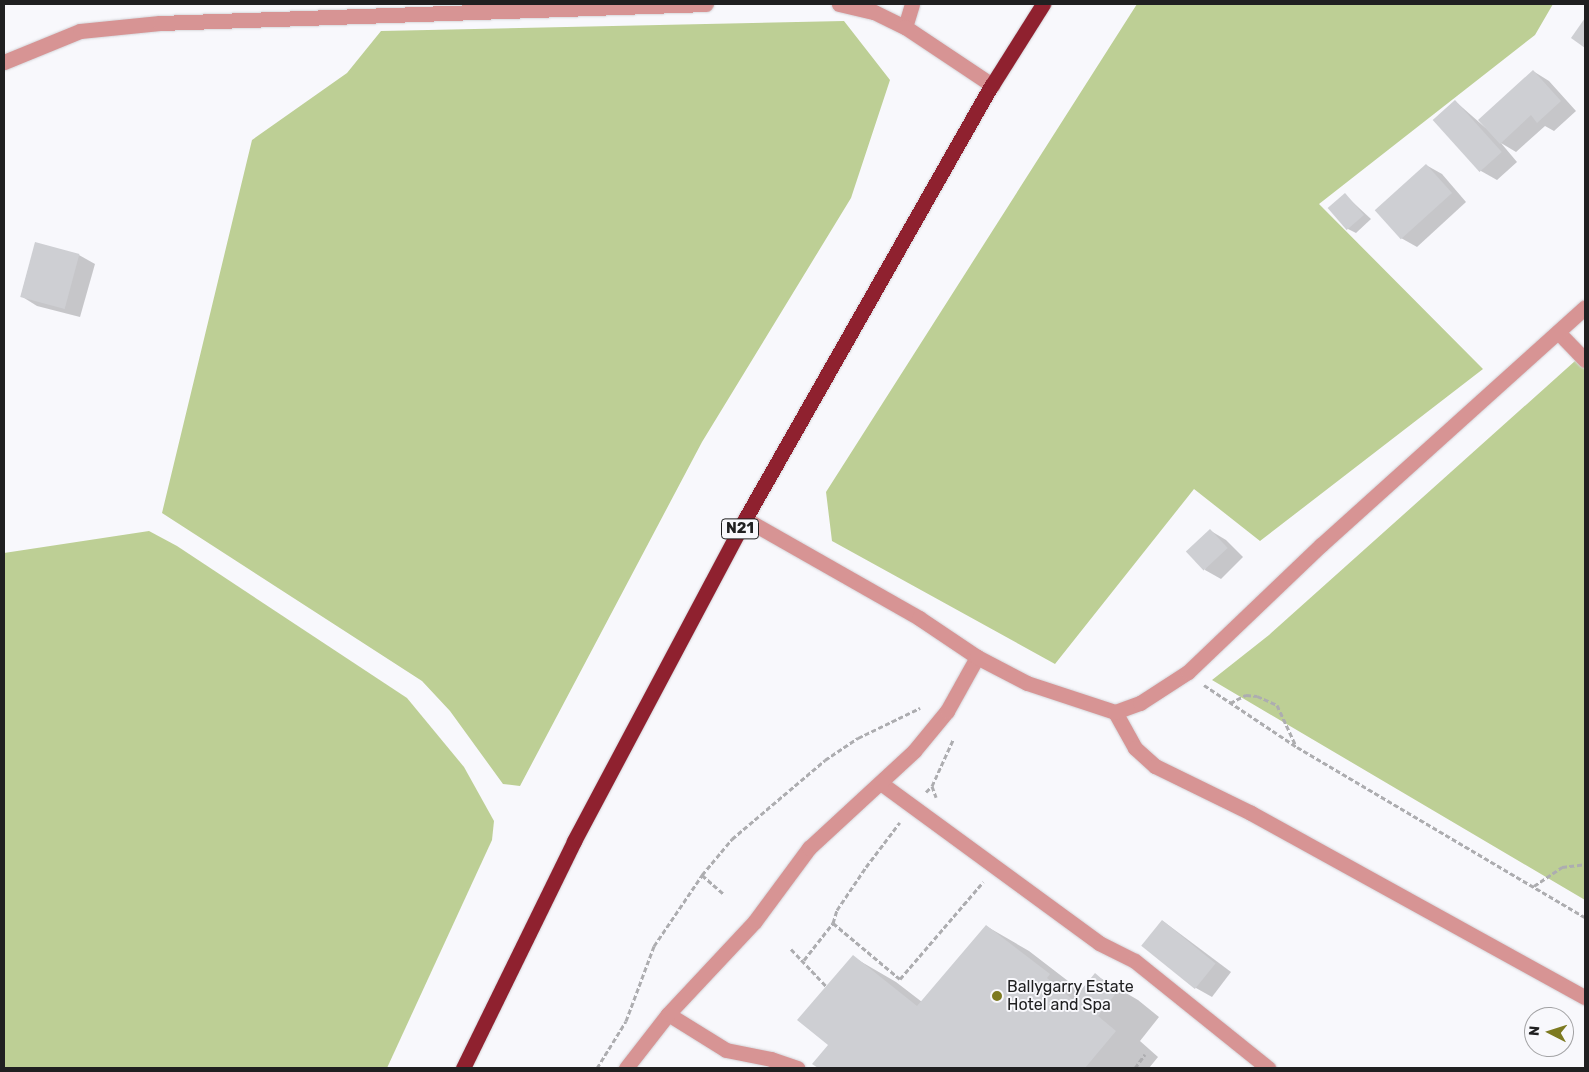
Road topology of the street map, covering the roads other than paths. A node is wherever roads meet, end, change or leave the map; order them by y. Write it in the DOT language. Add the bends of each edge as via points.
graph roads {
  1 [pos="706,4"];
  2 [pos="839,4"];
  3 [pos="912,4"];
  4 [pos="1043,4"];
  5 [pos="905,27"];
  6 [pos="4,62"];
  7 [pos="992,85"];
  8 [pos="1585,307"];
  9 [pos="1558,332"];
  10 [pos="1585,360"];
  11 [pos="746,519"];
  12 [pos="976,657"];
  13 [pos="1115,712"];
  14 [pos="882,784"];
  15 [pos="1585,997"];
  16 [pos="668,1014"];
  17 [pos="463,1068"];
  18 [pos="626,1068"];
  19 [pos="797,1068"];
  20 [pos="1268,1068"];
  1 -- 6 [label="street" via="160,23 80,31"];
  2 -- 5 [label="street" via="874,12"];
  3 -- 5 [label="street"];
  4 -- 7 [label="highway, N21"];
  5 -- 7 [label="street"];
  7 -- 11 [label="highway, N21"];
  8 -- 9 [label="street"];
  9 -- 10 [label="street"];
  9 -- 13 [label="street" via="1321,545 1188,672 1140,703"];
  11 -- 12 [label="street" via="919,618"];
  11 -- 17 [label="highway, N21" via="574,841"];
  12 -- 13 [label="street" via="1027,683"];
  12 -- 14 [label="street" via="947,711"];
  13 -- 15 [label="street" via="1135,748 1155,766 1251,813"];
  14 -- 16 [label="street" via="809,848 755,921"];
  14 -- 20 [label="street" via="1099,942 1135,961"];
  16 -- 18 [label="street"];
  16 -- 19 [label="street" via="726,1050"];
}
